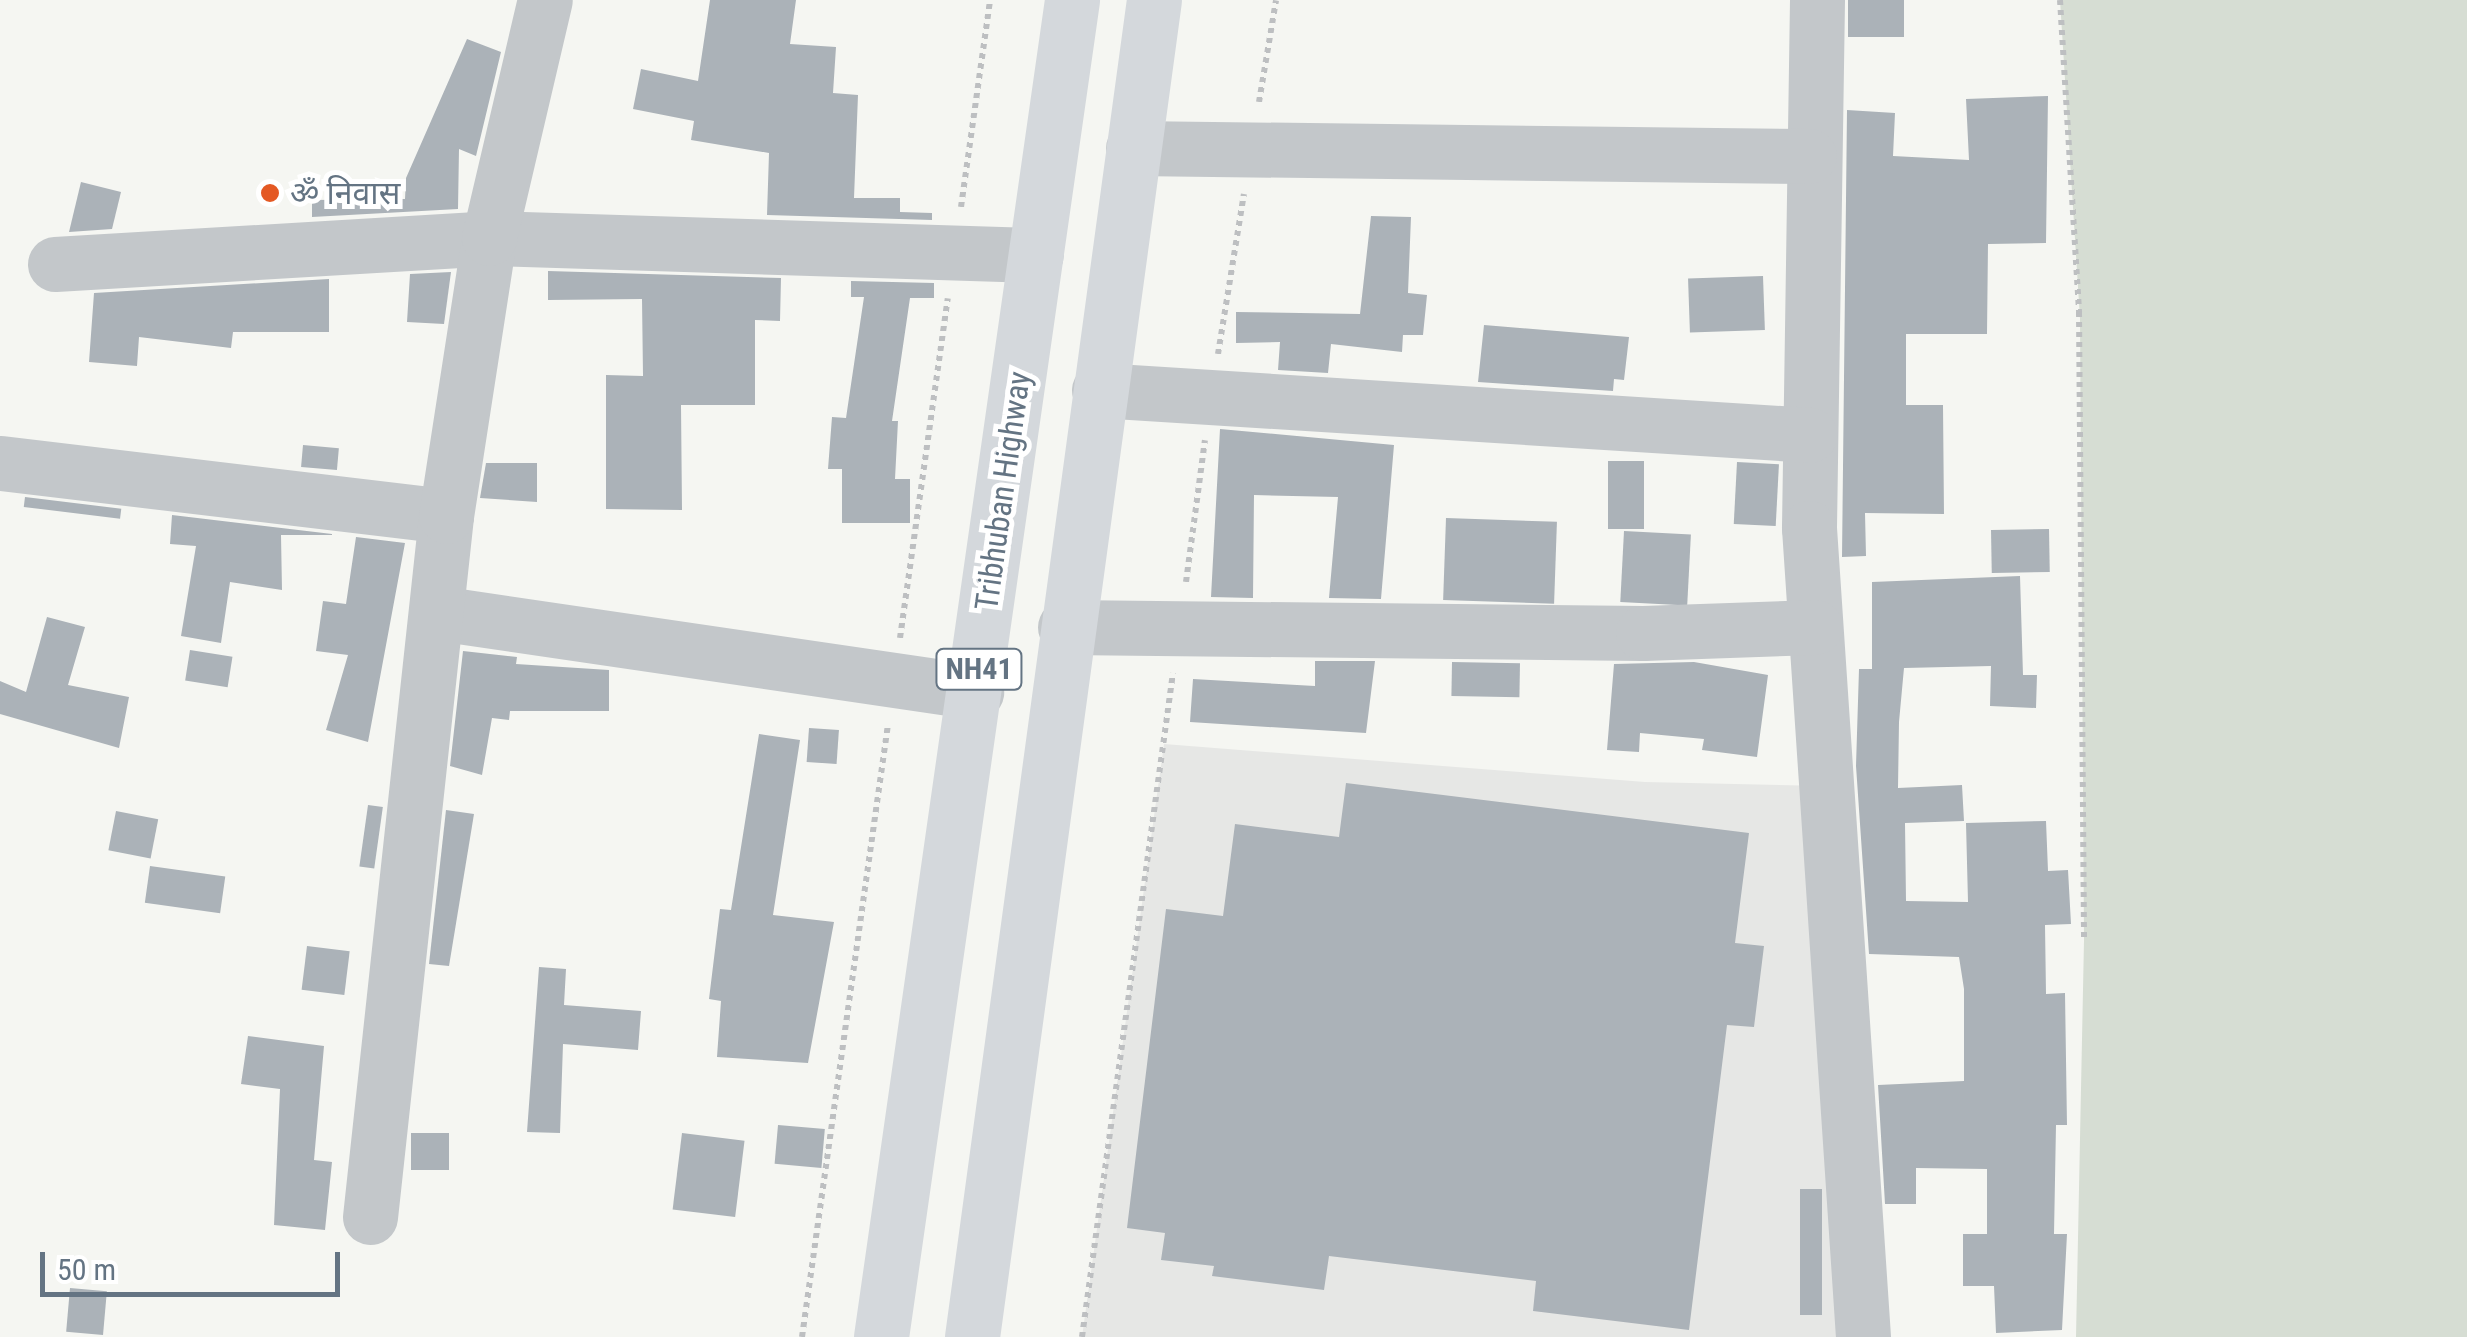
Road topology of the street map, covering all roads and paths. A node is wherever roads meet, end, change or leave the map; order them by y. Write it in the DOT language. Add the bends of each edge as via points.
graph roads {
  1 [pos="545,0"];
  2 [pos="1072,0"];
  3 [pos="1154,0"];
  4 [pos="1817,0"];
  5 [pos="2060,0"];
  6 [pos="1133,148"];
  7 [pos="1808,156"];
  8 [pos="488,238"];
  9 [pos="1036,255"];
  10 [pos="55,264"];
  11 [pos="1099,390"];
  12 [pos="1810,435"];
  13 [pos="2,463"];
  14 [pos="446,516"];
  15 [pos="438,613"];
  16 [pos="1065,627"];
  17 [pos="1815,627"];
  18 [pos="976,692"];
  19 [pos="956,818"];
  20 [pos="1038,820"];
  21 [pos="2084,940"];
  22 [pos="370,1216"];
  23 [pos="881,1337"];
  24 [pos="972,1337"];
  25 [pos="1863,1337"];
  1 -- 8 [label="street"];
  2 -- 9 [label="highway, Tribhuban Highway / NH41"];
  3 -- 6 [label="highway, NH41"];
  4 -- 7 [label="street"];
  5 -- 21 [label="path" via="2080,312"];
  6 -- 7 [label="street"];
  6 -- 11 [label="highway, NH41"];
  7 -- 12 [label="street"];
  8 -- 9 [label="street"];
  8 -- 10 [label="street"];
  8 -- 14 [label="street"];
  9 -- 18 [label="highway, Tribhuban Highway / NH41"];
  11 -- 12 [label="street"];
  11 -- 16 [label="highway, NH41"];
  12 -- 17 [label="street"];
  13 -- 14 [label="street"];
  14 -- 15 [label="street"];
  15 -- 18 [label="street"];
  15 -- 22 [label="street"];
  16 -- 17 [label="street" via="1643,633"];
  16 -- 20 [label="highway, NH41"];
  17 -- 25 [label="street"];
  18 -- 19 [label="highway, Tribhuban Highway / NH41"];
  19 -- 20 [label="highway"];
  19 -- 23 [label="highway, Tribhuban Highway / NH41"];
  20 -- 24 [label="highway, NH41"];
}
